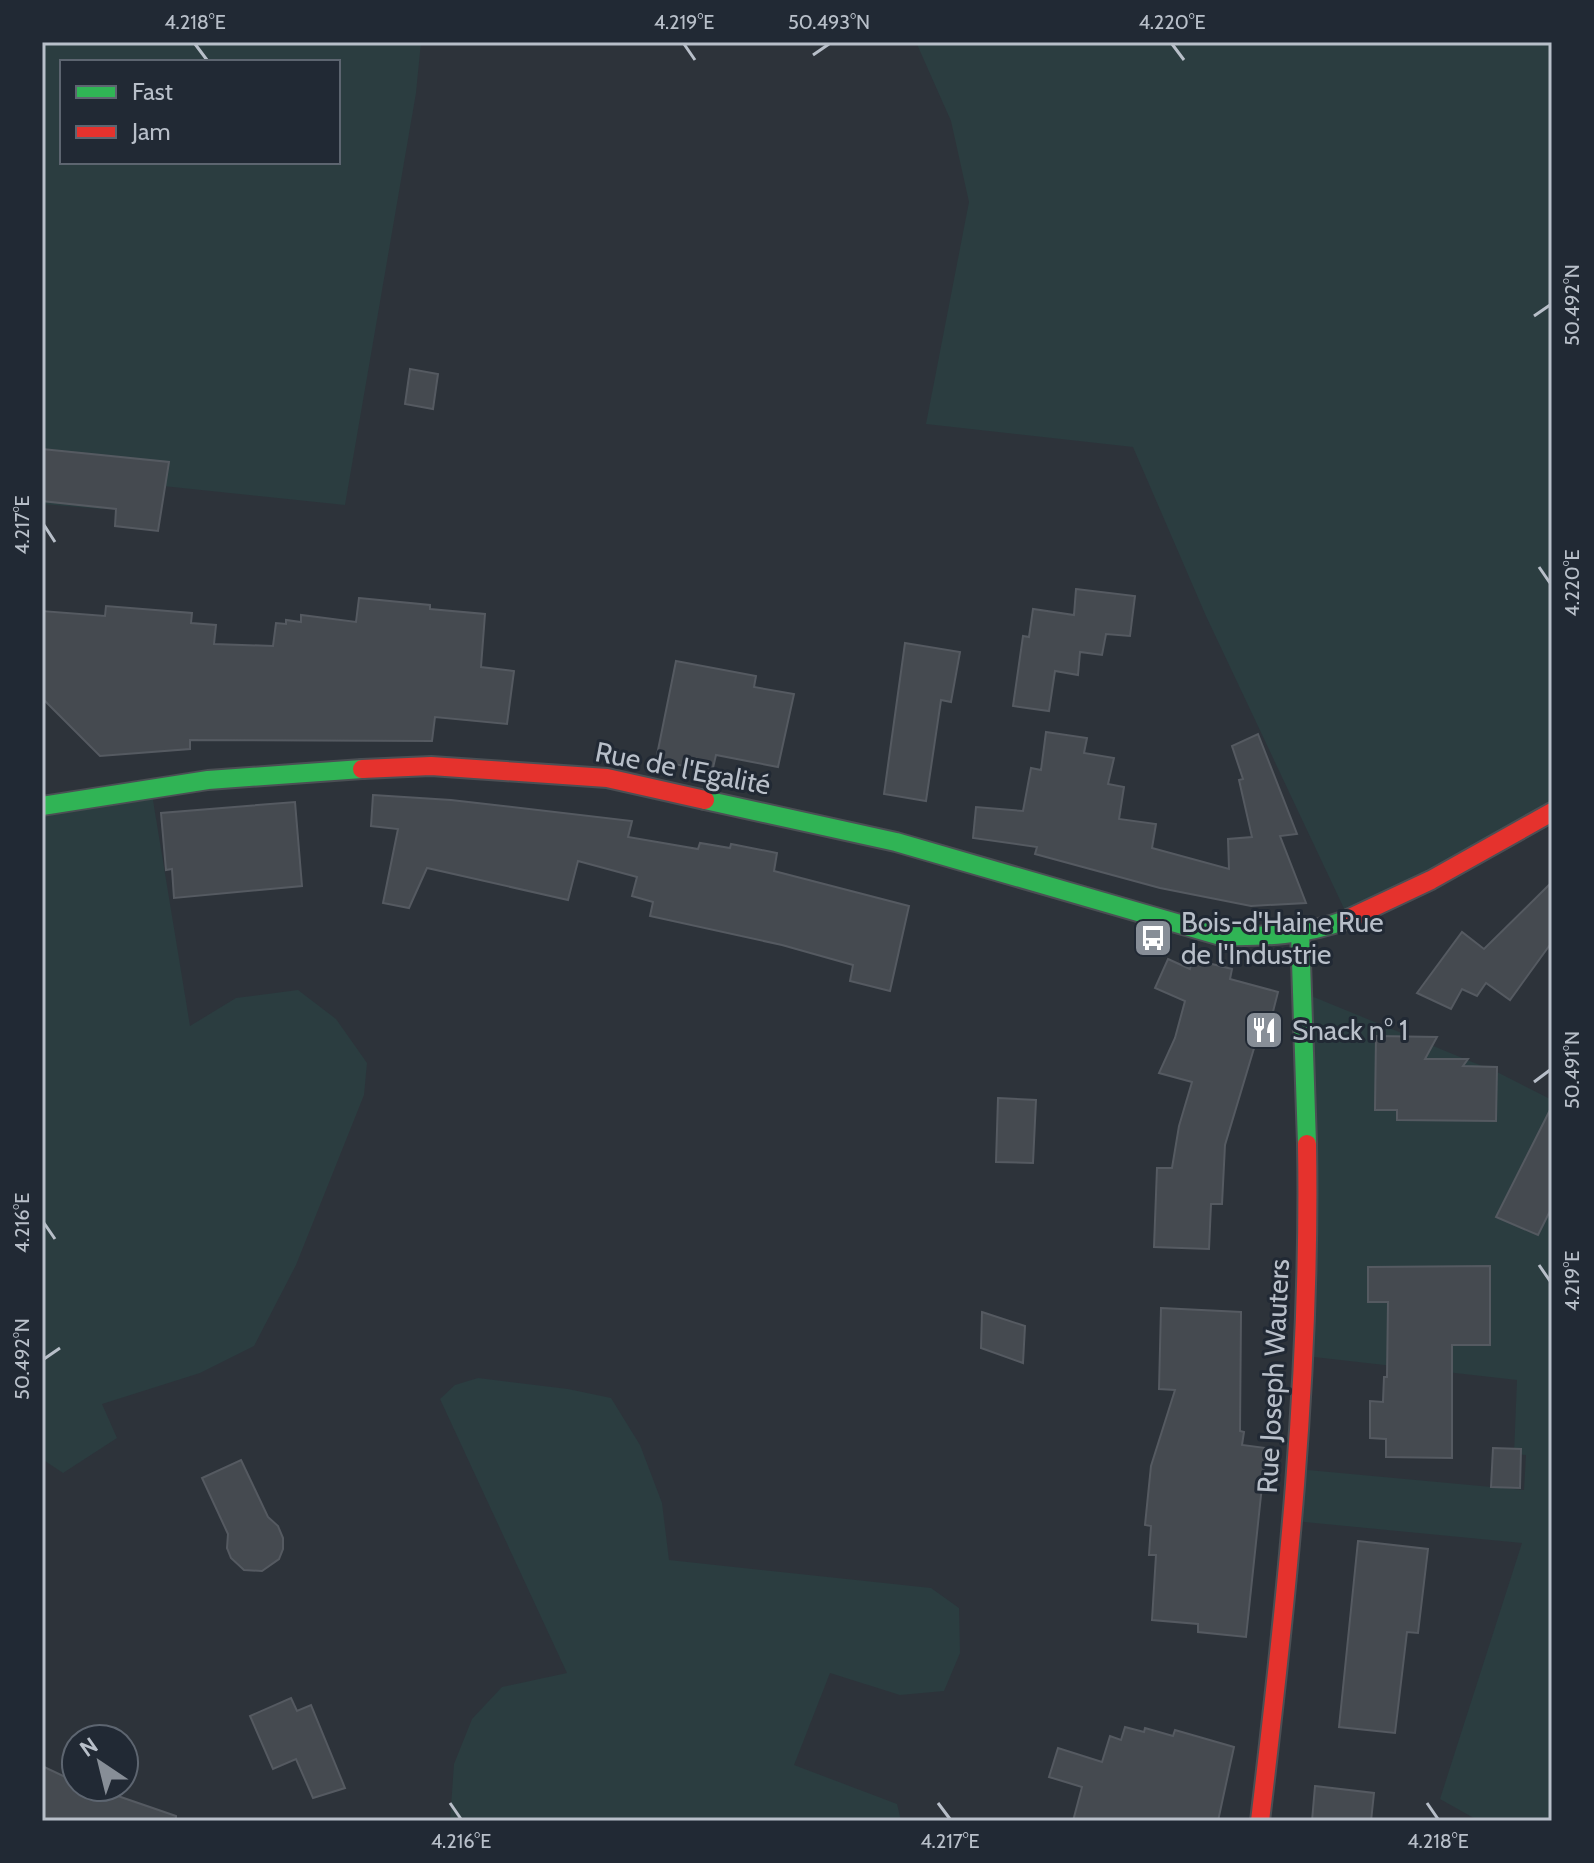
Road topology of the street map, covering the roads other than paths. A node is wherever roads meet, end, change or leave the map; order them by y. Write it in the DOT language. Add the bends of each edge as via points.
graph roads {
  1 [pos="42,806"];
  2 [pos="1552,812"];
  3 [pos="1300,931"];
  4 [pos="1260,1821"];
  1 -- 3 [label="street, Rue de l'Egalité" via="208,780 331,770 431,766 607,778 896,842 1221,936 1270,937"];
  2 -- 3 [label="street, Rue de l'Egalité" via="1380,906 1330,926"];
  3 -- 4 [label="street, Rue Joseph Wauters" via="1309,1173 1305,1356 1294,1521"];
}
